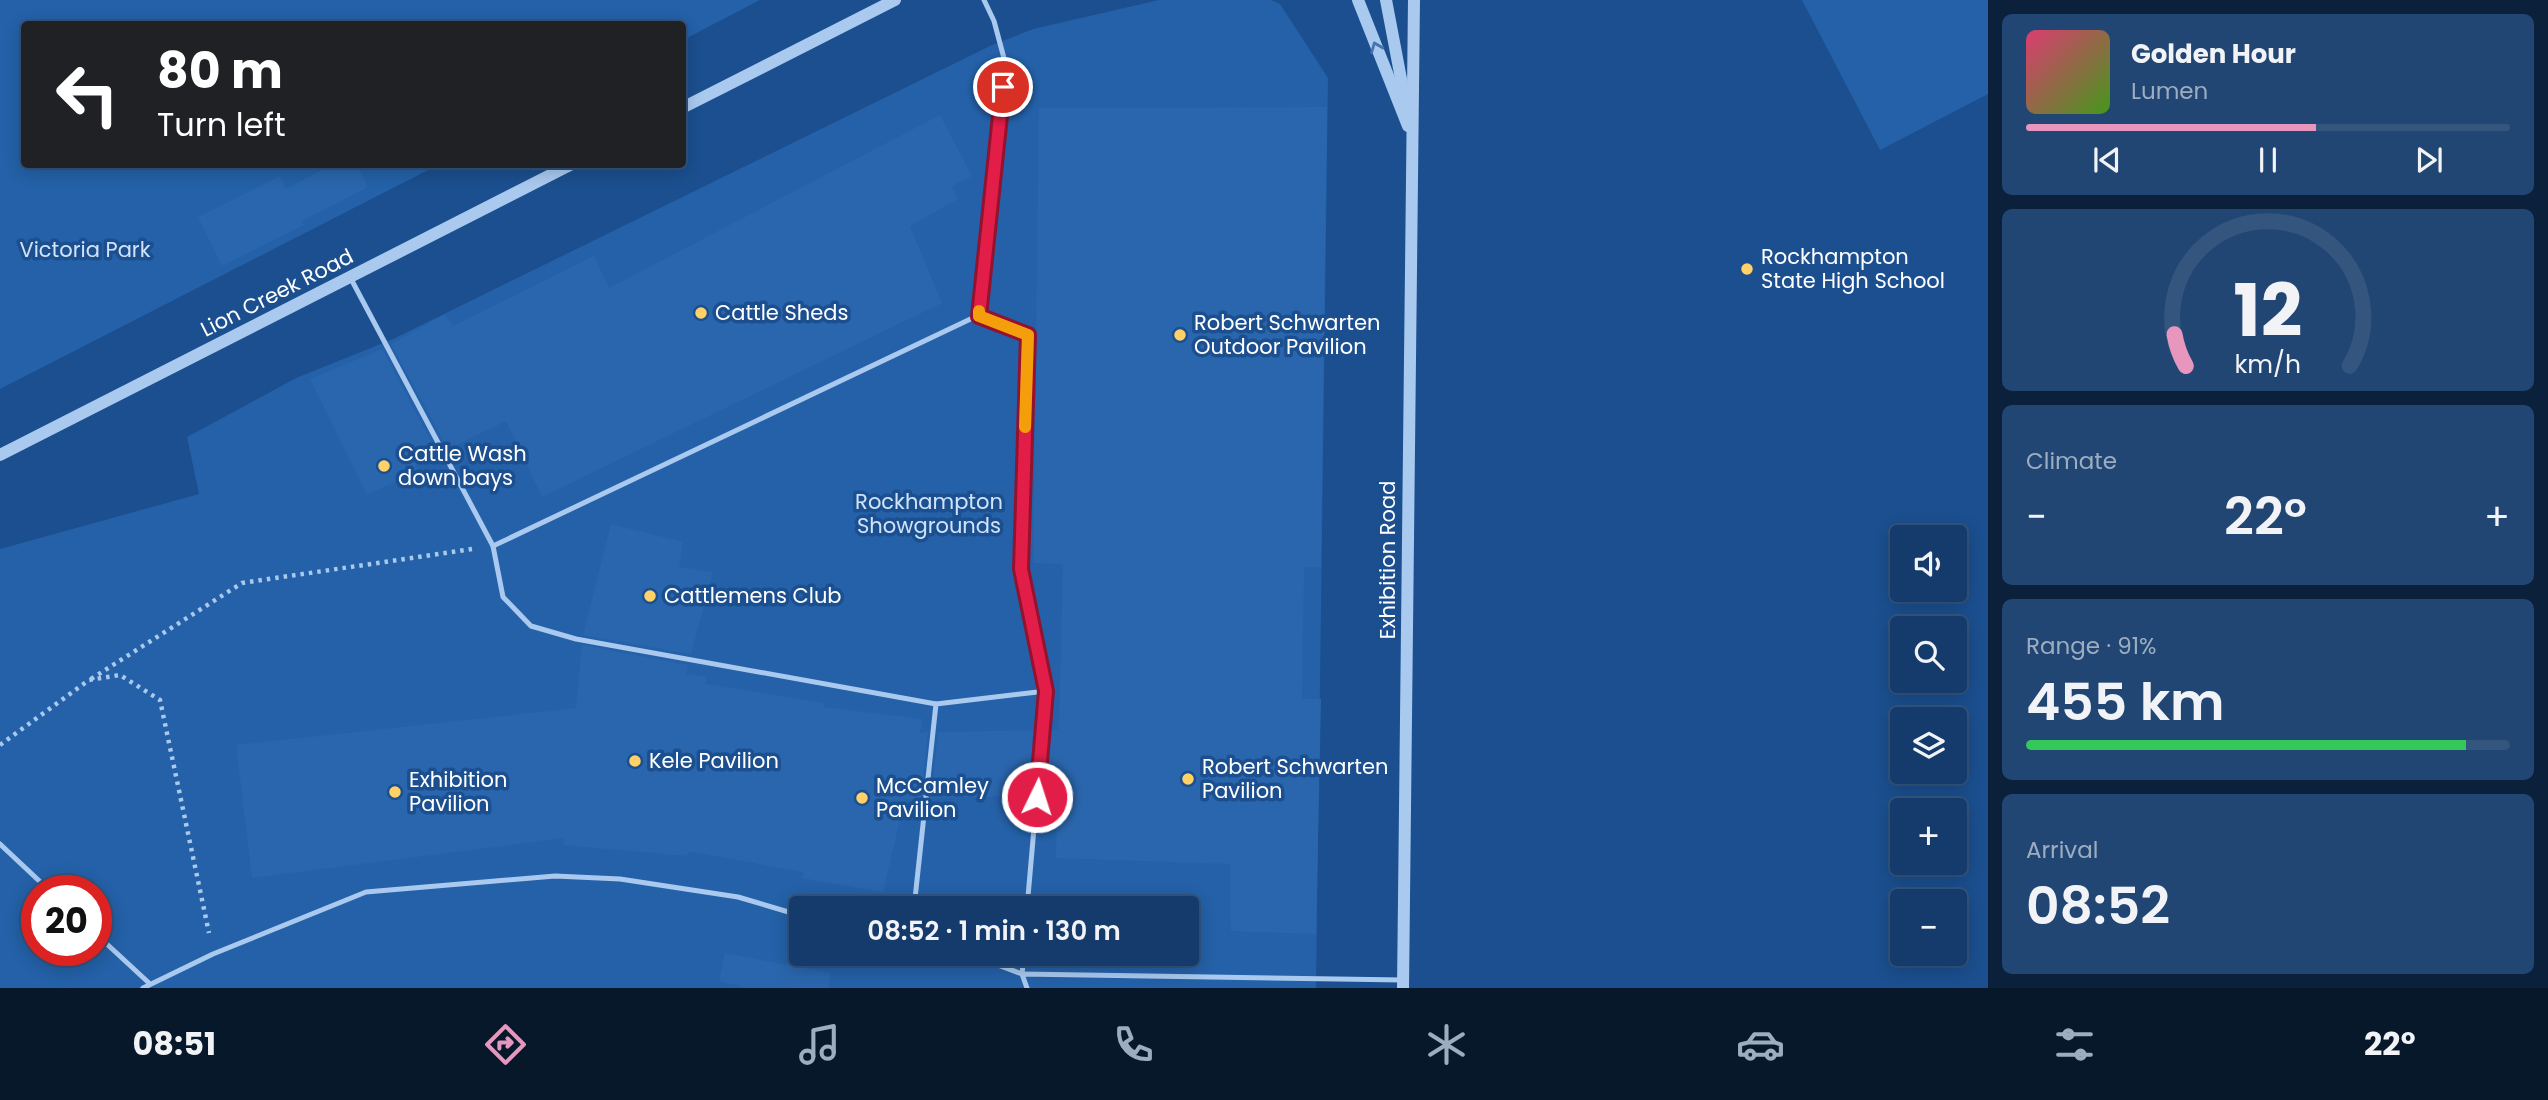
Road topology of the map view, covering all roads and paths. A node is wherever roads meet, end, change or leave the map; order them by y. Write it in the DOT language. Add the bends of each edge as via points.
graph roads {
  1 [pos="895,0"];
  2 [pos="984,0"];
  3 [pos="1358,0"];
  4 [pos="1386,0"];
  5 [pos="1414,0"];
  6 [pos="686,106"];
  7 [pos="1411,133"];
  8 [pos="564,168"];
  9 [pos="350,277"];
  10 [pos="979,316"];
  11 [pos="0,455"];
  12 [pos="494,546"];
  13 [pos="89,680"];
  14 [pos="1046,691"];
  15 [pos="936,704"];
  16 [pos="0,745"];
  17 [pos="0,844"];
  18 [pos="33,875"];
  19 [pos="915,896"];
  20 [pos="1028,896"];
  21 [pos="789,912"];
  22 [pos="112,951"];
  23 [pos="214,954"];
  24 [pos="1001,966"];
  25 [pos="1023,966"];
  26 [pos="1022,974"];
  27 [pos="1403,984"];
  28 [pos="146,986"];
  29 [pos="1027,988"];
  1 -- 6 [label="street"];
  2 -- 10 [label="lane" via="1005,62"];
  7 -- 3 [label="street, Exhibition Road, one-way"];
  4 -- 7 [label="street, Exhibition Road"];
  5 -- 7 [label="street, Exhibition Road"];
  7 -- 27 [label="street, Exhibition Road"];
  8 -- 9 [label="street, Lion Creek Road"];
  9 -- 11 [label="street, Lion Creek Road"];
  9 -- 12 [label="lane"];
  10 -- 12 [label="lane"];
  10 -- 14 [label="lane" via="1028,335 1021,569"];
  12 -- 13 [label="path" via="242,583"];
  12 -- 15 [label="lane" via="503,597 531,626 576,639"];
  13 -- 16 [label="path"];
  13 -- 23 [label="path" via="120,675 160,700"];
  14 -- 15 [label="lane"];
  14 -- 20 [label="lane"];
  15 -- 19 [label="lane"];
  17 -- 18 [label="lane"];
  21 -- 23 [label="lane" via="724,895 620,878 555,876 366,892"];
  22 -- 28 [label="lane"];
  23 -- 28 [label="lane"];
  24 -- 26 [label="lane"];
  25 -- 26 [label="lane"];
  26 -- 27 [label="lane"];
  26 -- 29 [label="lane"];
}
